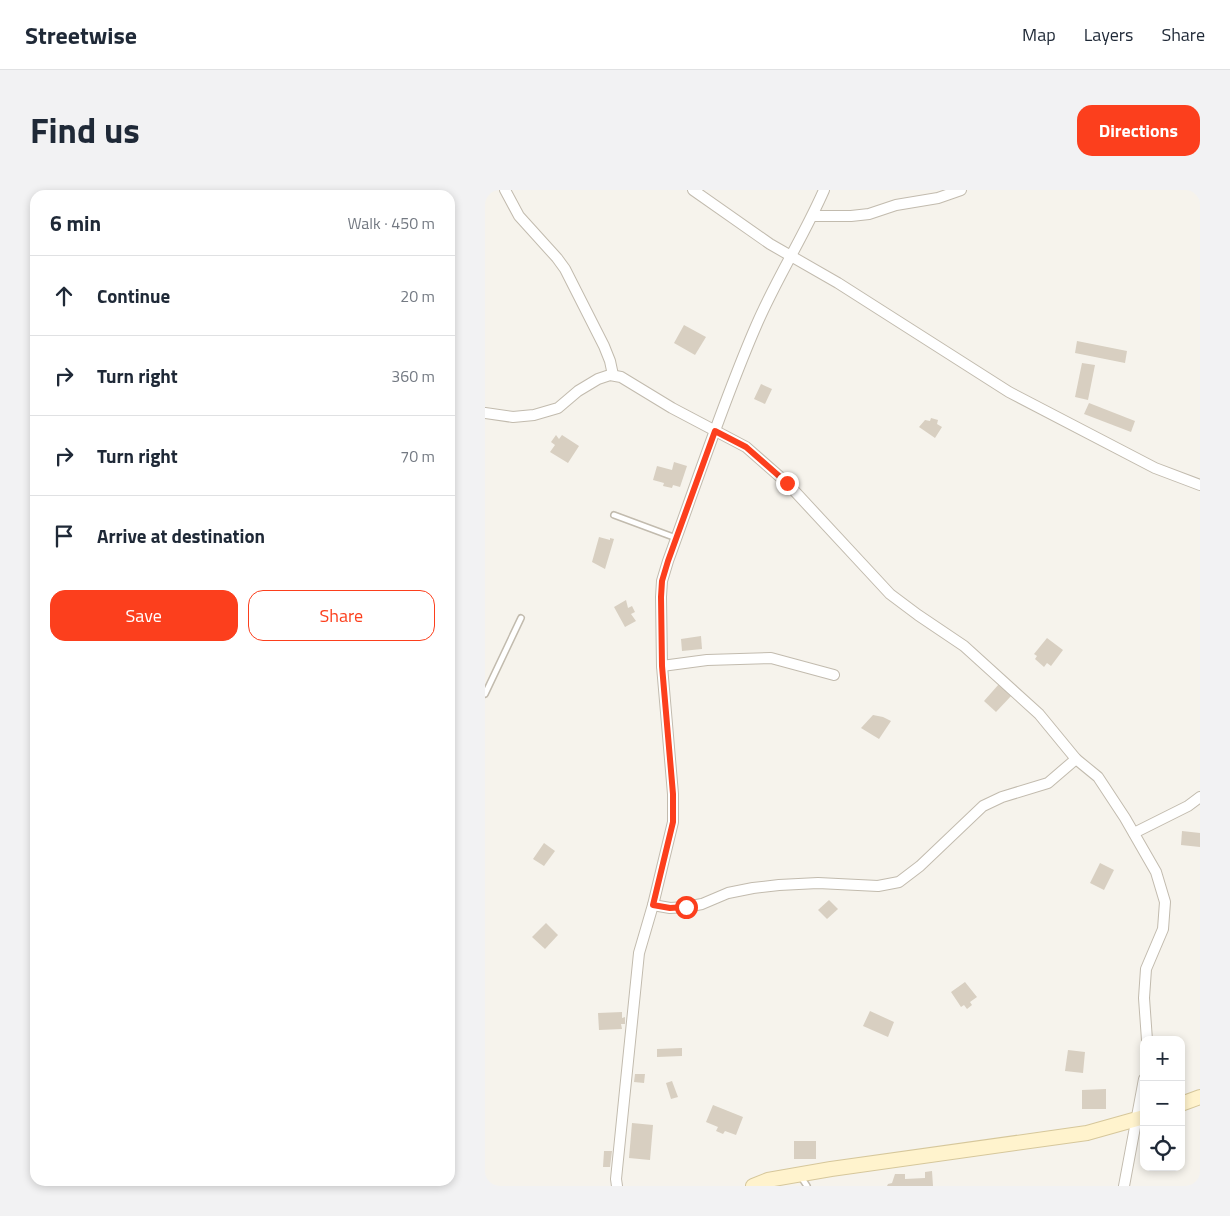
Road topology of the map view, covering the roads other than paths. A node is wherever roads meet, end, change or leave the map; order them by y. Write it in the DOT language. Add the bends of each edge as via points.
graph roads {
  1 [pos="505,190"];
  2 [pos="693,190"];
  3 [pos="824,190"];
  4 [pos="961,190"];
  5 [pos="813,216"];
  6 [pos="791,256"];
  7 [pos="613,375"];
  8 [pos="485,414"];
  9 [pos="715,431"];
  10 [pos="1200,485"];
  11 [pos="614,515"];
  12 [pos="676,538"];
  13 [pos="521,618"];
  14 [pos="662,666"];
  15 [pos="834,676"];
  16 [pos="485,694"];
  17 [pos="1076,759"];
  18 [pos="1200,797"];
  19 [pos="1134,833"];
  20 [pos="653,905"];
  21 [pos="1147,1036"];
  22 [pos="1200,1097"];
  23 [pos="1185,1103"];
  24 [pos="1140,1118"];
  25 [pos="1140,1122"];
  26 [pos="803,1180"];
  27 [pos="617,1186"];
  28 [pos="753,1186"];
  29 [pos="1124,1186"];
  1 -- 7 [label="street" via="519,216 565,269 605,346"];
  2 -- 6 [label="street"];
  3 -- 5 [label="street"];
  4 -- 5 [label="street" via="869,214"];
  5 -- 6 [label="street"];
  6 -- 9 [label="street" via="756,325"];
  6 -- 10 [label="street" via="1009,392 1155,468"];
  7 -- 8 [label="street" via="578,391 558,408 513,417"];
  7 -- 9 [label="street"];
  9 -- 12 [label="street"];
  9 -- 17 [label="street" via="746,447 787,483 890,594 964,646 1039,714"];
  11 -- 12 [label="lane"];
  12 -- 14 [label="street" via="662,581"];
  13 -- 16 [label="lane"];
  14 -- 15 [label="street" via="707,660 771,658"];
  14 -- 20 [label="street" via="673,822"];
  17 -- 19 [label="street" via="1098,777"];
  17 -- 20 [label="street" via="1047,783 983,806 921,866 899,882 878,886 779,885 736,892 686,907"];
  18 -- 19 [label="street"];
  19 -- 21 [label="street" via="1155,872 1165,902 1163,929 1146,969"];
  20 -- 27 [label="street" via="639,953"];
  22 -- 23 [label="main road"];
  24 -- 26 [label="main road" via="1087,1133 937,1154"];
  25 -- 29 [label="street"];
  26 -- 28 [label="main road" via="768,1180"];
}
